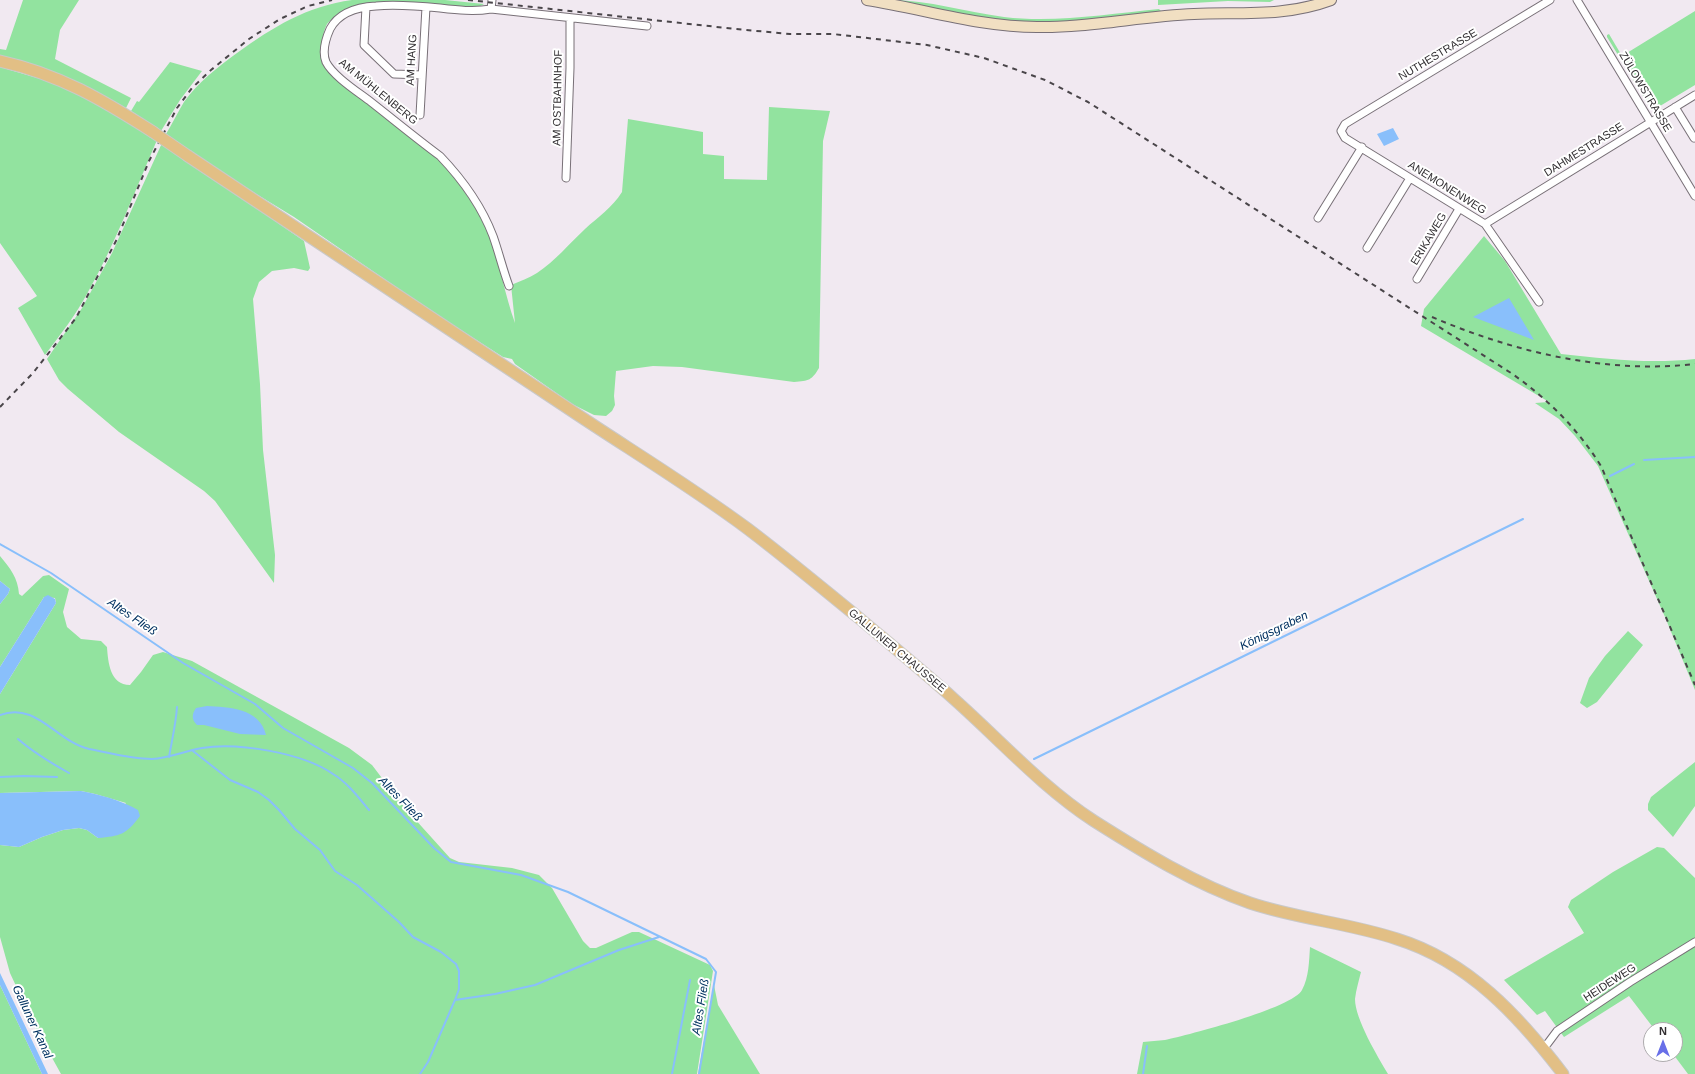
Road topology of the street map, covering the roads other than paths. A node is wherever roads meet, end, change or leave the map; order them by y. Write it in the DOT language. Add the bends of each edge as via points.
graph roads {
  1 [pos="492,0"];
  2 [pos="867,0"];
  3 [pos="1331,0"];
  4 [pos="1550,0"];
  5 [pos="1577,0"];
  6 [pos="366,7"];
  7 [pos="426,7"];
  8 [pos="491,9"];
  9 [pos="570,18"];
  10 [pos="647,26"];
  11 [pos="0,61"];
  12 [pos="422,75"];
  13 [pos="1695,95"];
  14 [pos="1675,107"];
  15 [pos="420,115"];
  16 [pos="1651,122"];
  17 [pos="1341,131"];
  18 [pos="1694,138"];
  19 [pos="1362,147"];
  20 [pos="566,178"];
  21 [pos="1410,178"];
  22 [pos="1695,196"];
  23 [pos="1459,210"];
  24 [pos="1318,218"];
  25 [pos="1485,224"];
  26 [pos="1367,248"];
  27 [pos="1417,279"];
  28 [pos="509,286"];
  29 [pos="1539,302"];
  30 [pos="1695,942"];
  31 [pos="1543,1048"];
  32 [pos="1564,1074"];
  1 -- 8 [label="street"];
  2 -- 3 [label="main road" via="969,20 1037,27 1178,15 1285,12"];
  4 -- 17 [label="street, NUTHESTRASSE" via="1345,124"];
  5 -- 16 [label="street, ZÜLOWSTRASSE"];
  6 -- 7 [label="street, AM MÜHLENBERG"];
  6 -- 12 [label="street" via="364,45 394,74"];
  6 -- 28 [label="street, AM MÜHLENBERG" via="343,14 334,23 325,45 326,61 339,76 440,156 451,168 483,214"];
  7 -- 8 [label="street, AM MÜHLENBERG" via="474,11"];
  7 -- 12 [label="street, AM HANG"];
  8 -- 9 [label="street"];
  9 -- 10 [label="street"];
  9 -- 20 [label="street, AM OSTBAHNHOF"];
  11 -- 31 [label="main road, GALLUNER CHAUSSEE, bridge" via="32,69 72,84 153,132 687,485 748,529 837,600 957,701 1036,776 1071,805 1127,842 1238,899 1282,913 1372,932 1409,943 1442,958 1476,980"];
  12 -- 15 [label="street, AM HANG"];
  13 -- 14 [label="street, DAHMESTRASSE"];
  14 -- 16 [label="street, DAHMESTRASSE"];
  14 -- 18 [label="street"];
  16 -- 22 [label="street, ZÜLOWSTRASSE"];
  16 -- 25 [label="street, DAHMESTRASSE"];
  17 -- 19 [label="street, ANEMONENWEG" via="1345,138"];
  19 -- 21 [label="street, ANEMONENWEG"];
  19 -- 24 [label="street"];
  21 -- 23 [label="street, ANEMONENWEG"];
  21 -- 26 [label="street"];
  23 -- 25 [label="street, ANEMONENWEG"];
  23 -- 27 [label="street, ERIKAWEG"];
  25 -- 29 [label="street, ANEMONENWEG"];
  30 -- 31 [label="street, HEIDEWEG" via="1557,1031"];
  31 -- 32 [label="main road"];
}
